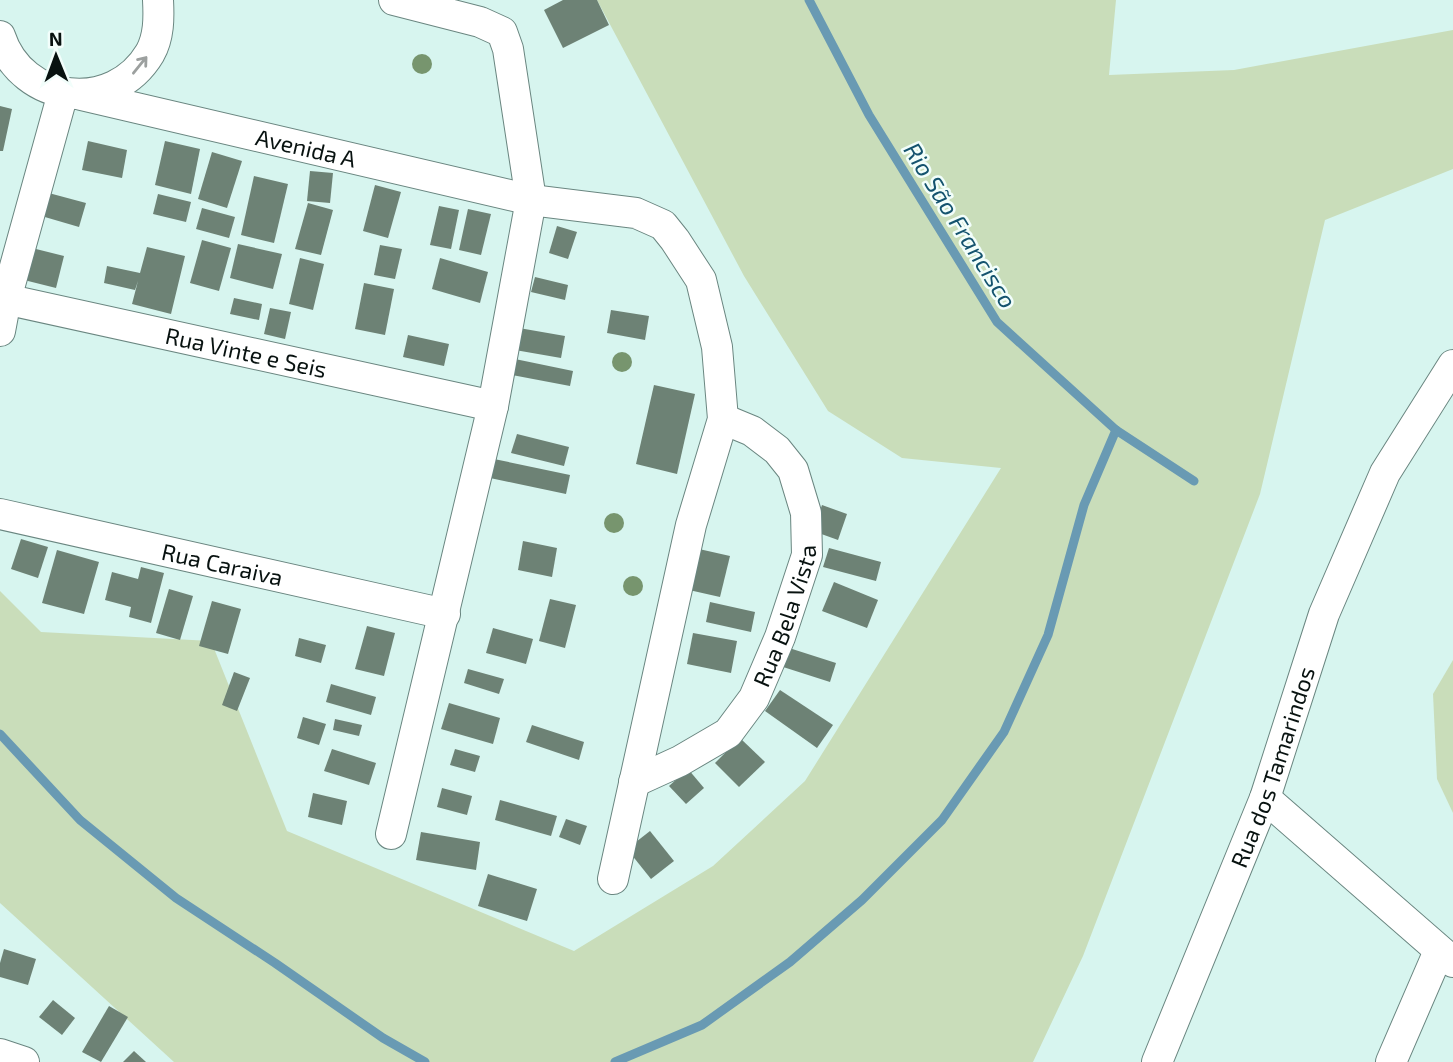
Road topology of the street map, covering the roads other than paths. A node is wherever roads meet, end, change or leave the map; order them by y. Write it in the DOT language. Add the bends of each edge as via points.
graph roads {
  1 [pos="159,0"];
  2 [pos="394,0"];
  3 [pos="0,36"];
  4 [pos="0,73"];
  5 [pos="63,92"];
  6 [pos="531,200"];
  7 [pos="3,298"];
  8 [pos="0,331"];
  9 [pos="1453,365"];
  10 [pos="493,406"];
  11 [pos="723,419"];
  12 [pos="0,514"];
  13 [pos="445,614"];
  14 [pos="634,782"];
  15 [pos="1265,798"];
  16 [pos="391,834"];
  17 [pos="613,879"];
  18 [pos="1446,956"];
  19 [pos="0,1054"];
  20 [pos="24,1062"];
  21 [pos="1157,1062"];
  22 [pos="1391,1062"];
  5 -- 1 [label="street, one-way" via="108,89 132,74 150,52 159,26"];
  2 -- 6 [label="street" via="502,32"];
  3 -- 5 [label="street" via="4,50 22,72"];
  4 -- 5 [label="street, Avenida A"];
  5 -- 6 [label="street, Avenida A"];
  5 -- 7 [label="street"];
  6 -- 10 [label="street"];
  6 -- 11 [label="street" via="636,214 663,225 701,281 717,347"];
  7 -- 8 [label="street"];
  7 -- 10 [label="street, Rua Vinte e Seis"];
  9 -- 15 [label="street, Rua dos Tamarindos" via="1385,473 1324,614"];
  10 -- 13 [label="street"];
  11 -- 14 [label="street" via="691,525"];
  11 -- 14 [label="street, Rua Bela Vista" via="752,431 793,470 806,513 807,555 754,698 728,733"];
  12 -- 13 [label="street, Rua Caraiva"];
  13 -- 16 [label="street"];
  14 -- 17 [label="street"];
  15 -- 18 [label="street"];
  15 -- 21 [label="street, Rua dos Tamarindos"];
  18 -- 22 [label="street"];
  19 -- 20 [label="street"];
}
